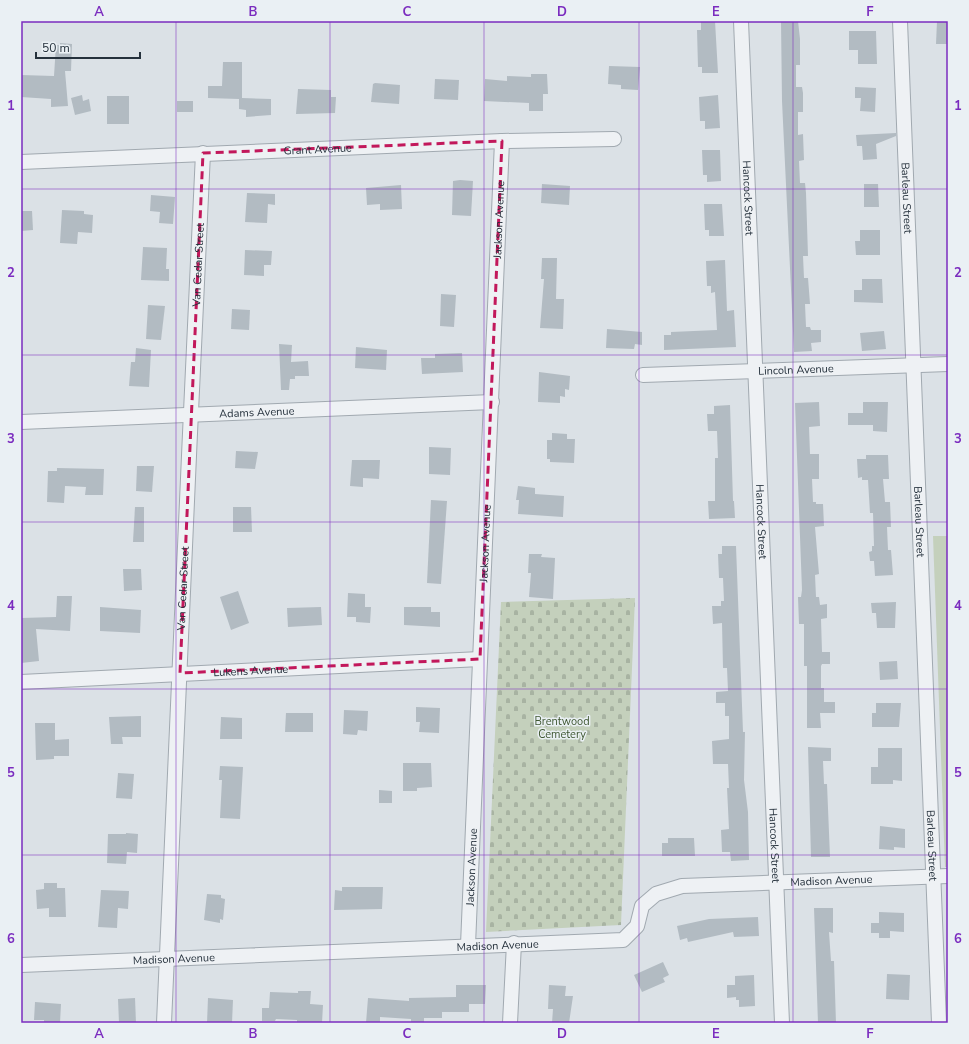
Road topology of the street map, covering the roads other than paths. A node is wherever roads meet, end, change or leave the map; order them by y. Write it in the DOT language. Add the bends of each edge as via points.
graph roads {
  1 [pos="742,21"];
  2 [pos="900,21"];
  3 [pos="614,139"];
  4 [pos="502,141"];
  5 [pos="203,153"];
  6 [pos="21,162"];
  7 [pos="948,364"];
  8 [pos="914,365"];
  9 [pos="755,372"];
  10 [pos="643,375"];
  11 [pos="492,402"];
  12 [pos="192,414"];
  13 [pos="21,422"];
  14 [pos="480,659"];
  15 [pos="180,673"];
  16 [pos="21,682"];
  17 [pos="948,876"];
  18 [pos="934,877"];
  19 [pos="776,882"];
  20 [pos="514,943"];
  21 [pos="468,945"];
  22 [pos="166,959"];
  23 [pos="21,965"];
  24 [pos="164,1023"];
  25 [pos="510,1023"];
  26 [pos="782,1023"];
  27 [pos="939,1023"];
  1 -- 9 [label="street, Hancock Street"];
  2 -- 8 [label="street, Barleau Street"];
  3 -- 4 [label="street, Grant Avenue"];
  4 -- 5 [label="street, Grant Avenue"];
  4 -- 11 [label="street, Jackson Avenue"];
  5 -- 6 [label="street, Grant Avenue"];
  5 -- 12 [label="street, Van Cedar Street"];
  7 -- 8 [label="street, Lincoln Avenue"];
  8 -- 9 [label="street, Lincoln Avenue"];
  8 -- 18 [label="street, Barleau Street"];
  9 -- 10 [label="street, Lincoln Avenue"];
  9 -- 19 [label="street, Hancock Street"];
  11 -- 12 [label="street, Adams Avenue"];
  11 -- 14 [label="street, Jackson Avenue"];
  12 -- 13 [label="street, Adams Avenue"];
  12 -- 15 [label="street, Van Cedar Street"];
  14 -- 15 [label="street, Lukens Avenue"];
  14 -- 21 [label="street, Jackson Avenue"];
  15 -- 16 [label="street, Lukens Avenue"];
  15 -- 22 [label="street, Van Cedar Street"];
  17 -- 18 [label="street, Madison Avenue"];
  18 -- 19 [label="street, Madison Avenue"];
  18 -- 27 [label="street, Barleau Street"];
  19 -- 20 [label="street, Madison Avenue" via="682,886 656,894 642,906 636,926 623,940"];
  19 -- 26 [label="street, Hancock Street"];
  20 -- 21 [label="street, Madison Avenue"];
  20 -- 25 [label="street"];
  21 -- 22 [label="street, Madison Avenue"];
  22 -- 23 [label="street, Madison Avenue"];
  22 -- 24 [label="street, Van Cedar Street"];
}
